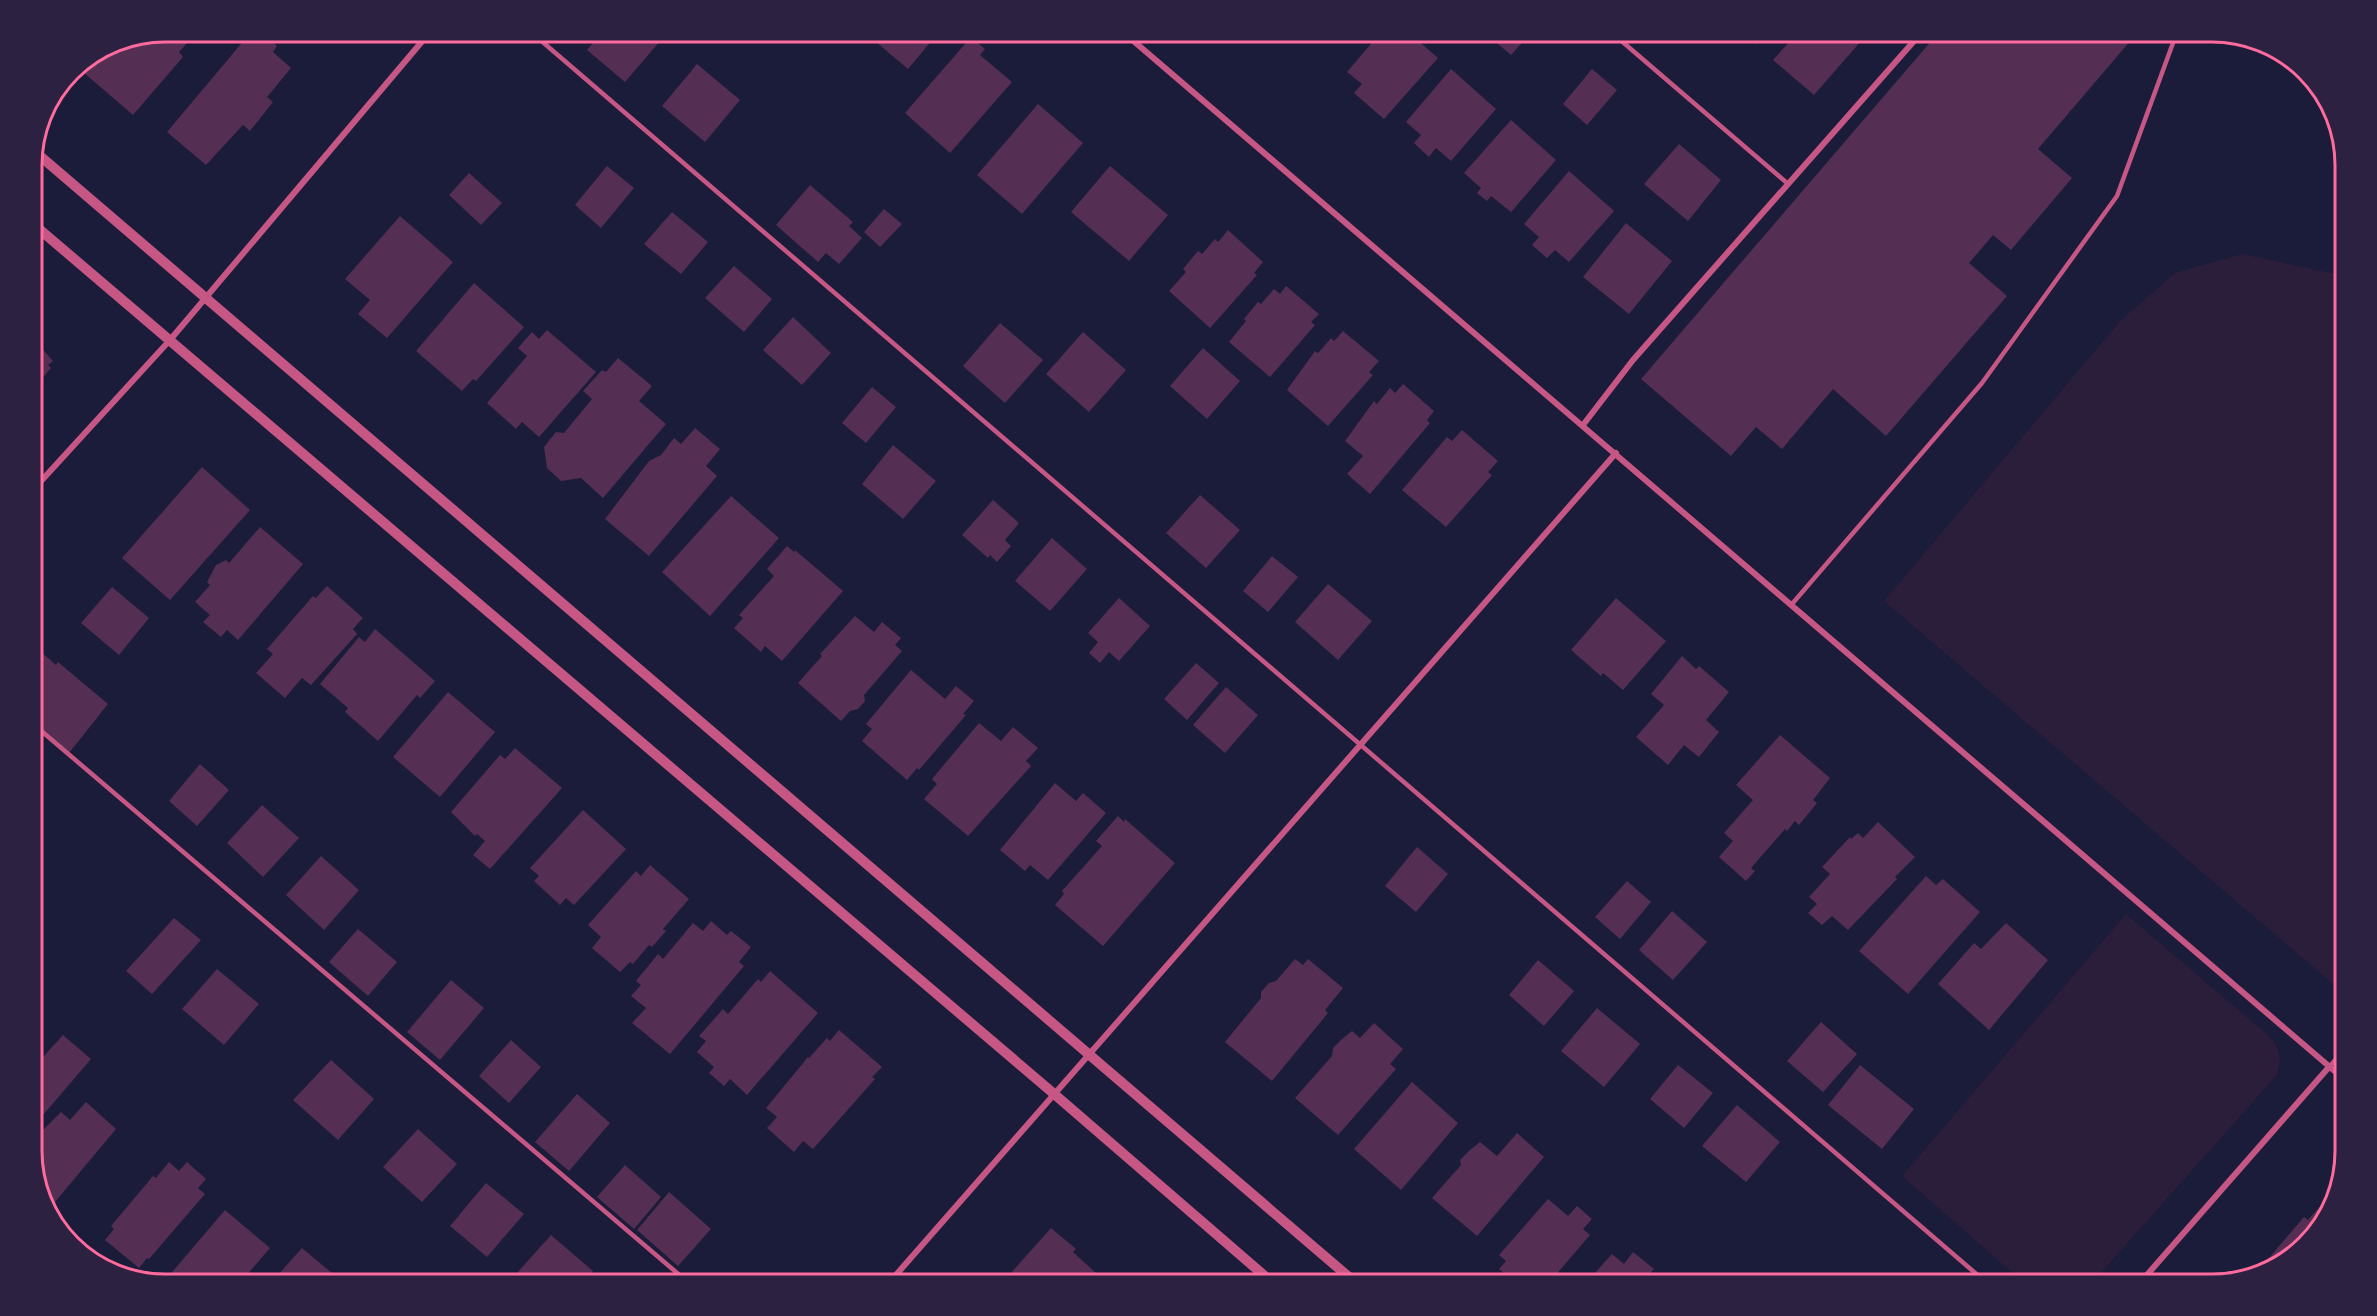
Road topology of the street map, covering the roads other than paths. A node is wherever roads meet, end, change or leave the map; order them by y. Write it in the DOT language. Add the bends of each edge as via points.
graph roads {
  1 [pos="422,42"];
  2 [pos="543,42"];
  3 [pos="1135,42"];
  4 [pos="1623,42"];
  5 [pos="1913,42"];
  6 [pos="2173,42"];
  7 [pos="42,158"];
  8 [pos="1787,183"];
  9 [pos="42,231"];
  10 [pos="207,296"];
  11 [pos="170,340"];
  12 [pos="1583,425"];
  13 [pos="1616,453"];
  14 [pos="42,480"];
  15 [pos="1792,604"];
  16 [pos="42,732"];
  17 [pos="1361,744"];
  18 [pos="1087,1056"];
  19 [pos="2335,1060"];
  20 [pos="2329,1067"];
  21 [pos="2335,1072"];
  22 [pos="1053,1093"];
  23 [pos="678,1274"];
  24 [pos="897,1274"];
  25 [pos="1262,1274"];
  26 [pos="1345,1274"];
  27 [pos="1976,1274"];
  28 [pos="2148,1274"];
  1 -- 10 [label="street"];
  2 -- 17 [label="lane"];
  3 -- 12 [label="street"];
  4 -- 8 [label="lane"];
  5 -- 8 [label="street"];
  6 -- 15 [label="lane" via="2117,196 1982,383"];
  7 -- 10 [label="street"];
  8 -- 12 [label="street" via="1633,360"];
  9 -- 11 [label="street"];
  10 -- 11 [label="street"];
  10 -- 18 [label="street"];
  11 -- 14 [label="street"];
  11 -- 22 [label="street"];
  12 -- 13 [label="street"];
  13 -- 15 [label="street"];
  13 -- 17 [label="street"];
  15 -- 20 [label="street"];
  16 -- 23 [label="lane"];
  17 -- 18 [label="street"];
  17 -- 27 [label="lane"];
  18 -- 22 [label="street"];
  18 -- 26 [label="street"];
  19 -- 20 [label="lane"];
  20 -- 21 [label="street"];
  20 -- 28 [label="street"];
  22 -- 24 [label="street"];
  22 -- 25 [label="street"];
}
